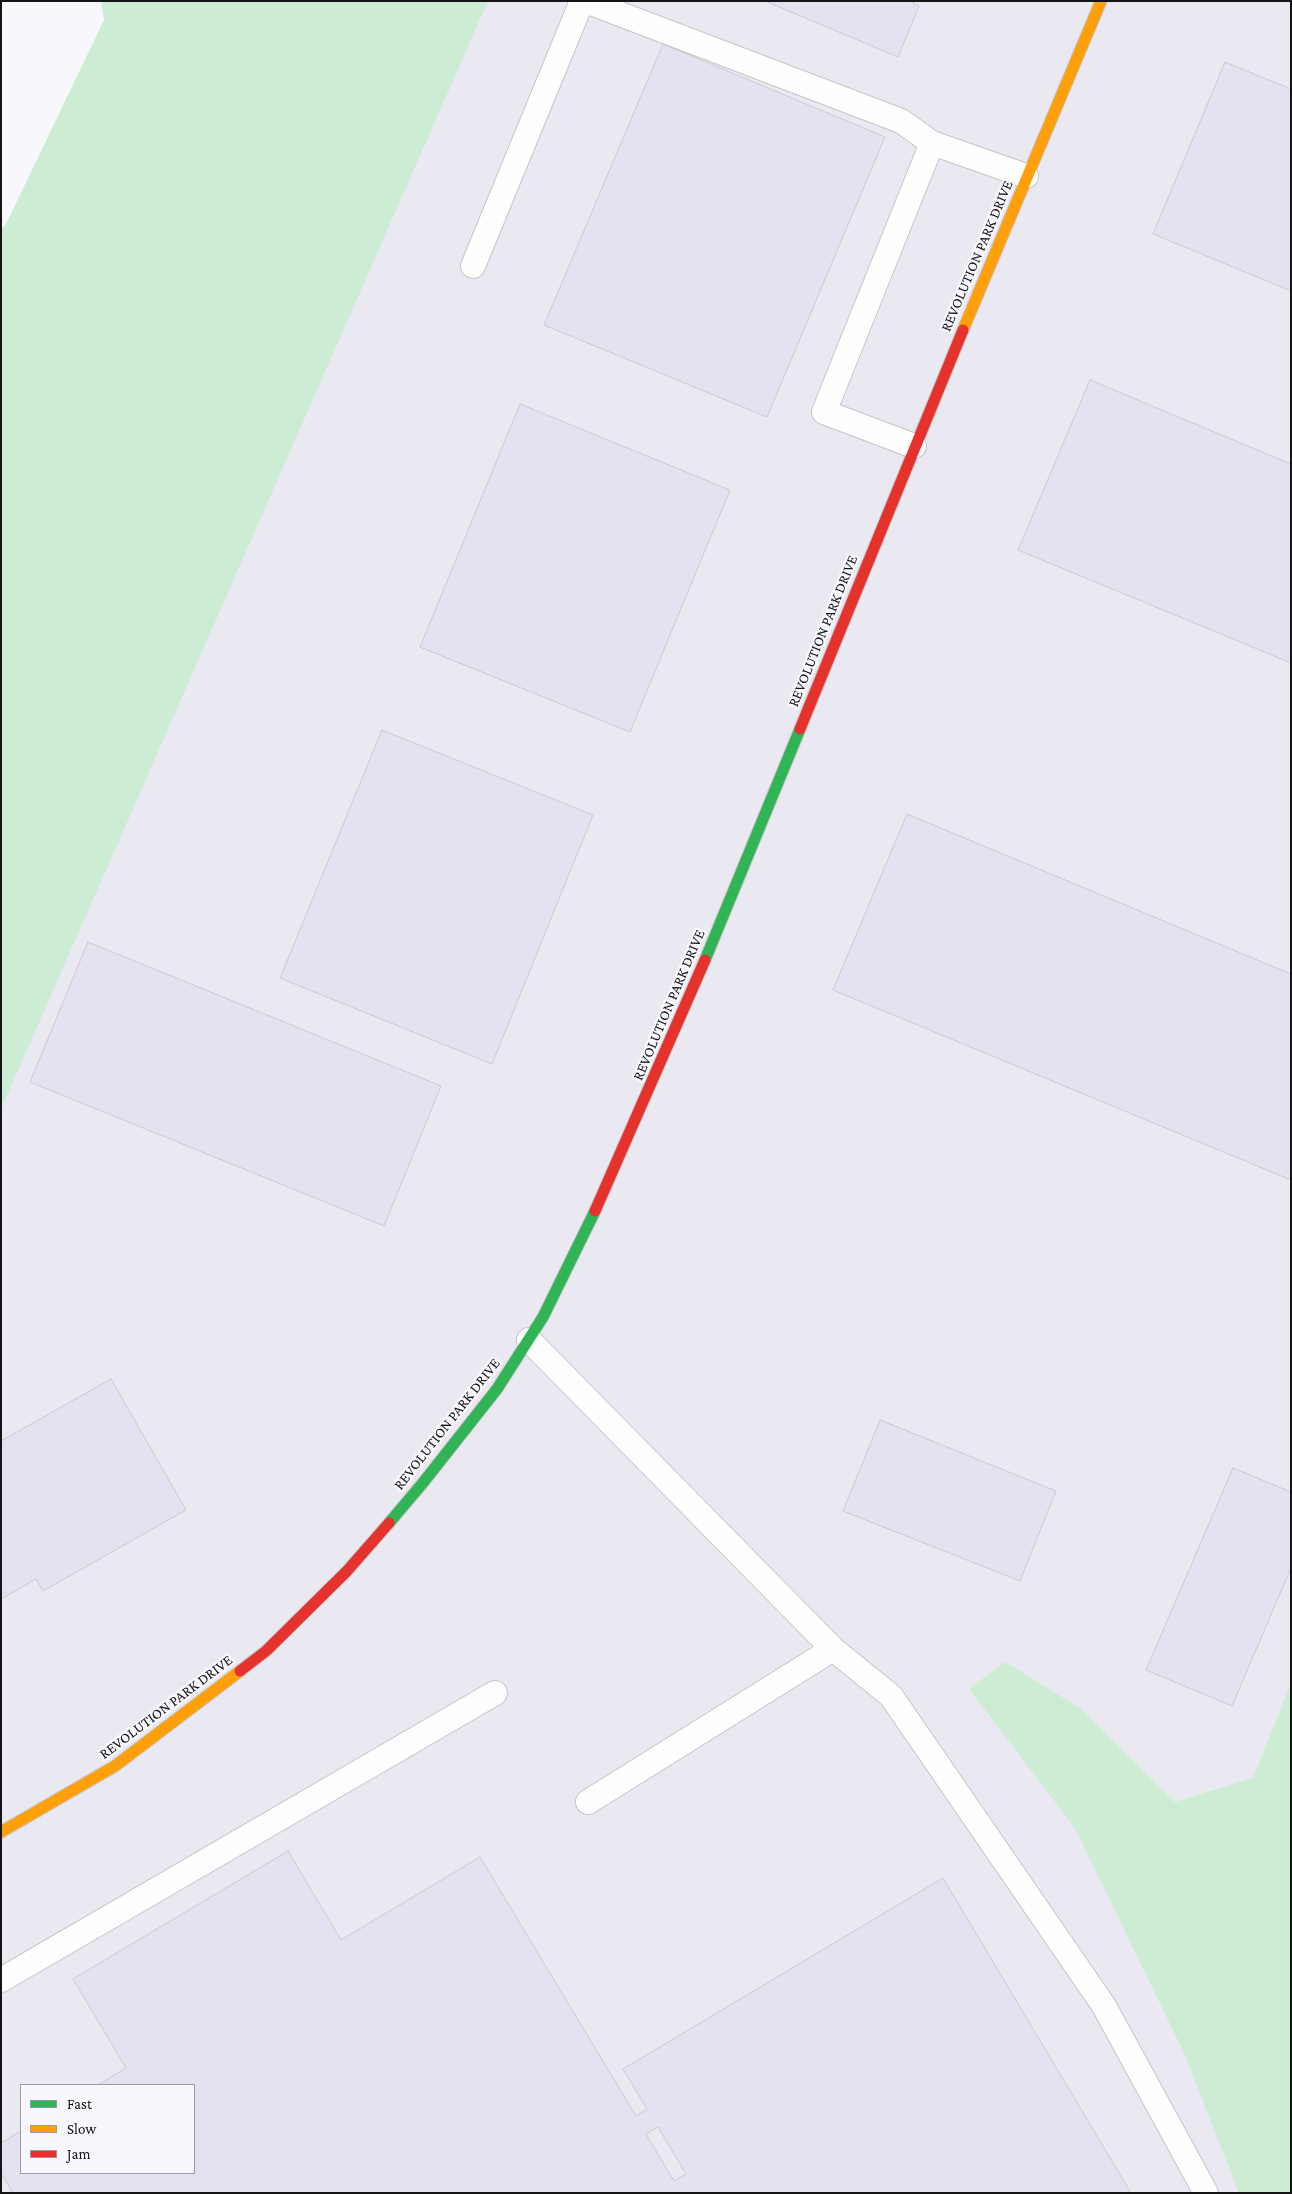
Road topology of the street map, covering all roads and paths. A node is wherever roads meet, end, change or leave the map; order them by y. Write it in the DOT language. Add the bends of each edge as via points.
graph roads {
  1 [pos="582,1"];
  2 [pos="586,1"];
  3 [pos="1101,1"];
  4 [pos="932,143"];
  5 [pos="1026,176"];
  6 [pos="473,266"];
  7 [pos="914,446"];
  8 [pos="529,1340"];
  9 [pos="833,1649"];
  10 [pos="495,1693"];
  11 [pos="588,1802"];
  12 [pos="1,1832"];
  13 [pos="1,1980"];
  14 [pos="1206,2193"];
  1 -- 6 [label="lane"];
  2 -- 4 [label="lane" via="900,122"];
  3 -- 5 [label="street, REVOLUTION PARK DRIVE"];
  4 -- 5 [label="lane"];
  4 -- 7 [label="lane" via="824,412"];
  5 -- 7 [label="street, REVOLUTION PARK DRIVE"];
  7 -- 8 [label="street, REVOLUTION PARK DRIVE" via="684,1011 611,1178"];
  8 -- 9 [label="lane"];
  8 -- 12 [label="street, REVOLUTION PARK DRIVE" via="497,1389 422,1484 347,1571 266,1651 115,1766"];
  9 -- 11 [label="lane"];
  9 -- 14 [label="lane" via="891,1696 1104,2006"];
  10 -- 13 [label="lane"];
}
